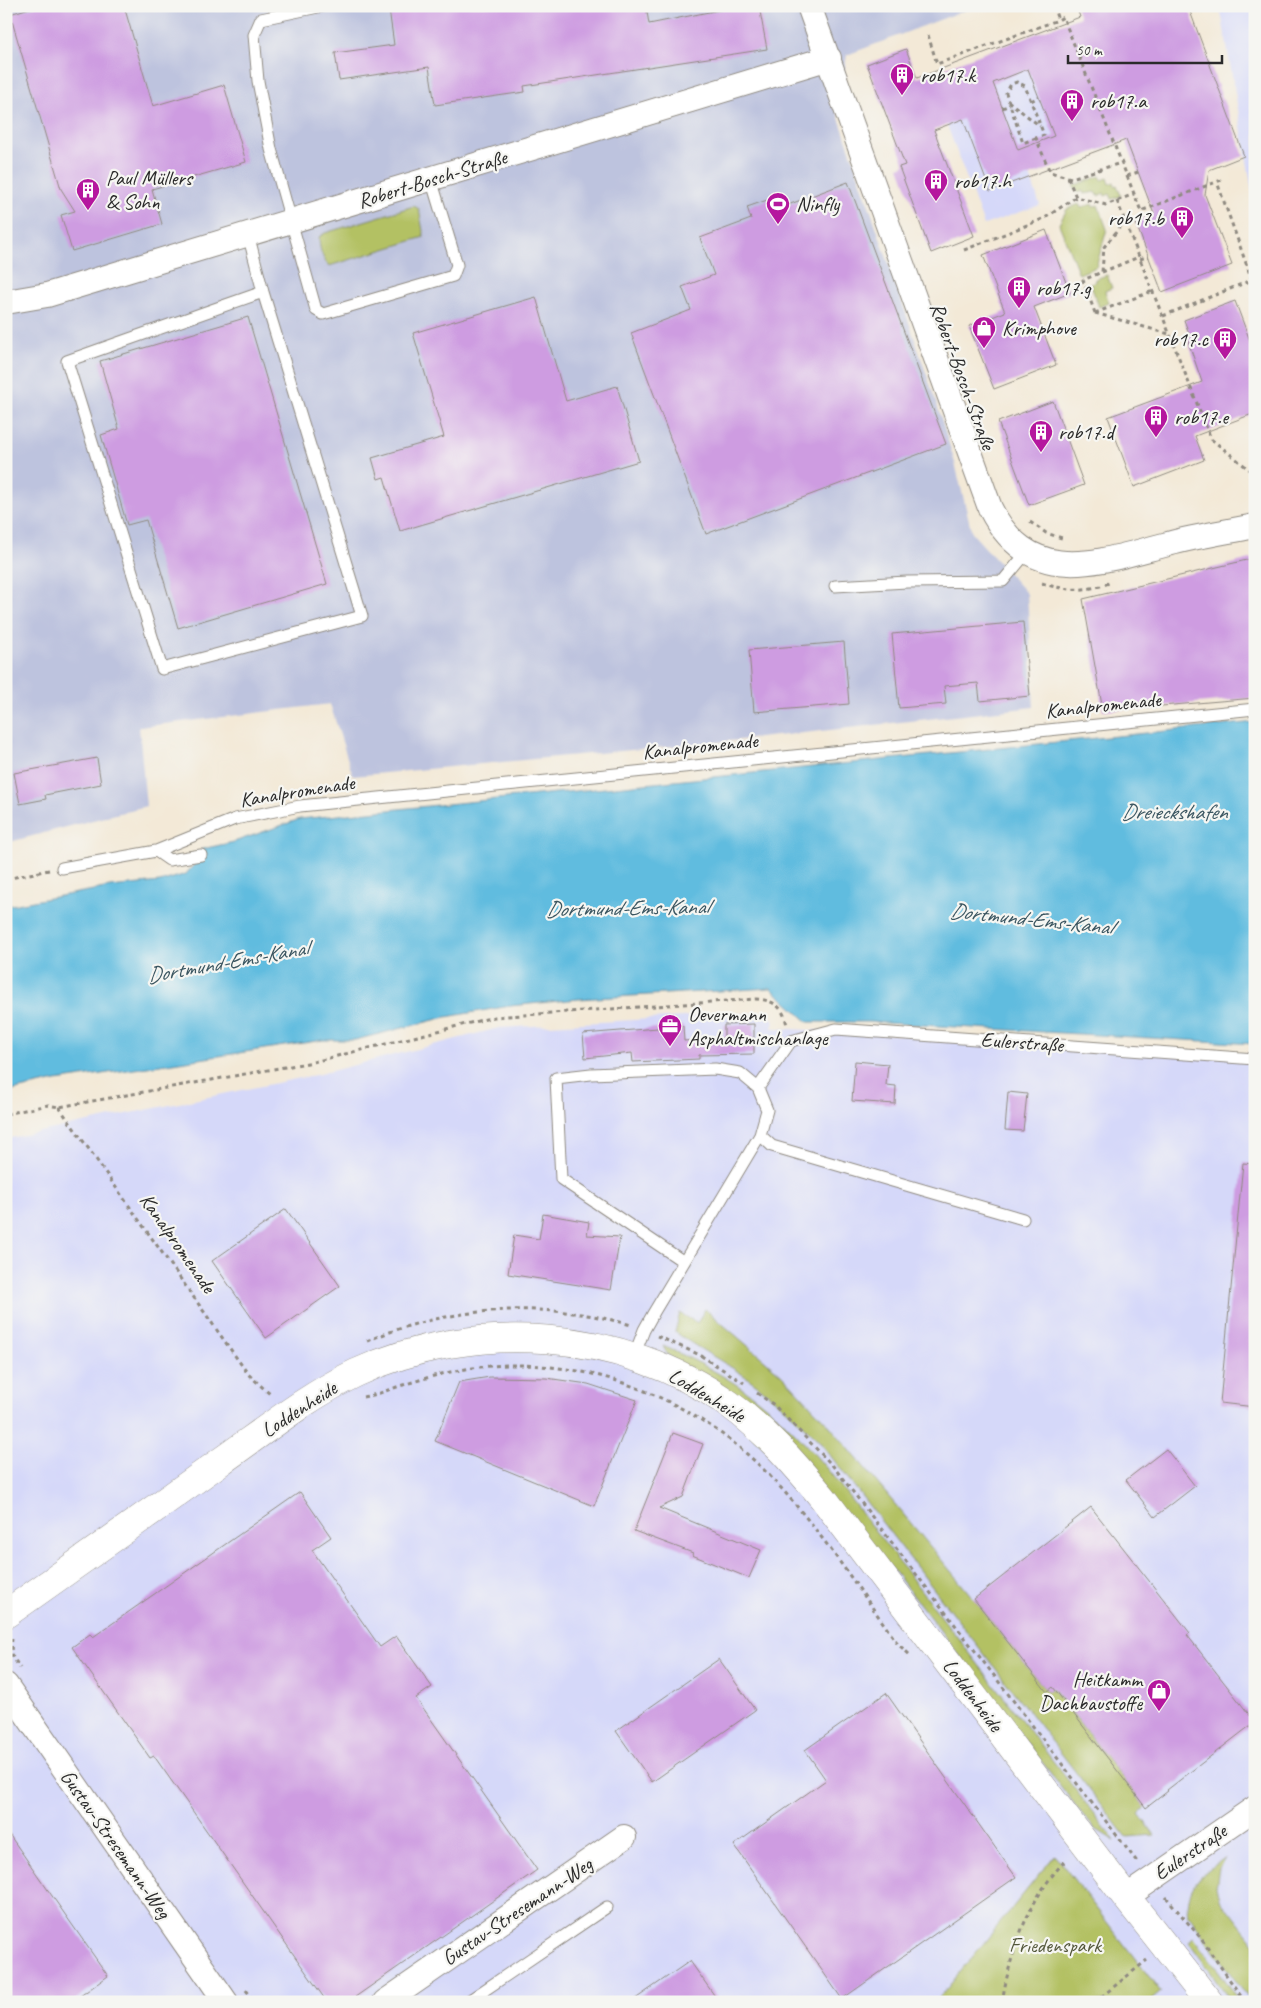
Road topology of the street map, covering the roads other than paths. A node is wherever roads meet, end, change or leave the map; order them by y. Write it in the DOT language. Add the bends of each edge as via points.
graph roads {
  1 [pos="323,6"];
  2 [pos="809,6"];
  3 [pos="829,58"];
  4 [pos="432,179"];
  5 [pos="291,221"];
  6 [pos="248,234"];
  7 [pos="263,292"];
  8 [pos="6,302"];
  9 [pos="1255,526"];
  10 [pos="1028,551"];
  11 [pos="835,586"];
  12 [pos="1255,710"];
  13 [pos="156,851"];
  14 [pos="201,854"];
  15 [pos="62,868"];
  16 [pos="1255,1059"];
  17 [pos="758,1088"];
  18 [pos="760,1135"];
  19 [pos="1023,1219"];
  20 [pos="684,1262"];
  21 [pos="634,1356"];
  22 [pos="6,1614"];
  23 [pos="6,1686"];
  24 [pos="1255,1808"];
  25 [pos="624,1838"];
  26 [pos="1126,1897"];
  27 [pos="607,1907"];
  28 [pos="386,2001"];
  29 [pos="226,2002"];
  30 [pos="467,2002"];
  31 [pos="1209,2002"];
  1 -- 5 [label="lane" via="261,19 254,35 258,81 271,148"];
  2 -- 3 [label="street, Robert-Bosch-Straße"];
  3 -- 4 [label="street, Robert-Bosch-Straße"];
  3 -- 10 [label="street, Robert-Bosch-Straße" via="990,508 1007,534"];
  4 -- 5 [label="street, Robert-Bosch-Straße"];
  4 -- 5 [label="lane" via="457,265 453,276 322,314 316,310"];
  5 -- 6 [label="street, Robert-Bosch-Straße"];
  6 -- 7 [label="lane"];
  6 -- 8 [label="street, Robert-Bosch-Straße" via="36,298"];
  7 -- 7 [label="lane" via="362,616 162,668 66,361"];
  9 -- 10 [label="street, Robert-Bosch-Straße" via="1189,538 1084,564 1042,559"];
  10 -- 11 [label="lane" via="1003,580"];
  12 -- 13 [label="lane, Kanalpromenade" via="300,806 235,819"];
  13 -- 14 [label="lane, Kanalpromenade" via="169,860"];
  13 -- 15 [label="lane, Kanalpromenade"];
  16 -- 17 [label="lane, Eulerstraße" via="836,1029 790,1041"];
  17 -- 18 [label="lane" via="767,1110"];
  17 -- 20 [label="lane" via="740,1073 715,1069 556,1078 561,1179"];
  18 -- 19 [label="lane" via="772,1146"];
  18 -- 20 [label="lane"];
  20 -- 21 [label="lane" via="644,1330"];
  21 -- 22 [label="street, Loddenheide" via="540,1338 488,1339 419,1350 378,1364 355,1374 283,1418"];
  21 -- 26 [label="street, Loddenheide" via="712,1394 778,1445 823,1498"];
  23 -- 29 [label="street, Gustav-Stresemann-Weg"];
  24 -- 26 [label="street, Eulerstraße"];
  25 -- 28 [label="street, Gustav-Stresemann-Weg"];
  26 -- 31 [label="street, Loddenheide"];
  27 -- 30 [label="lane"];
}
